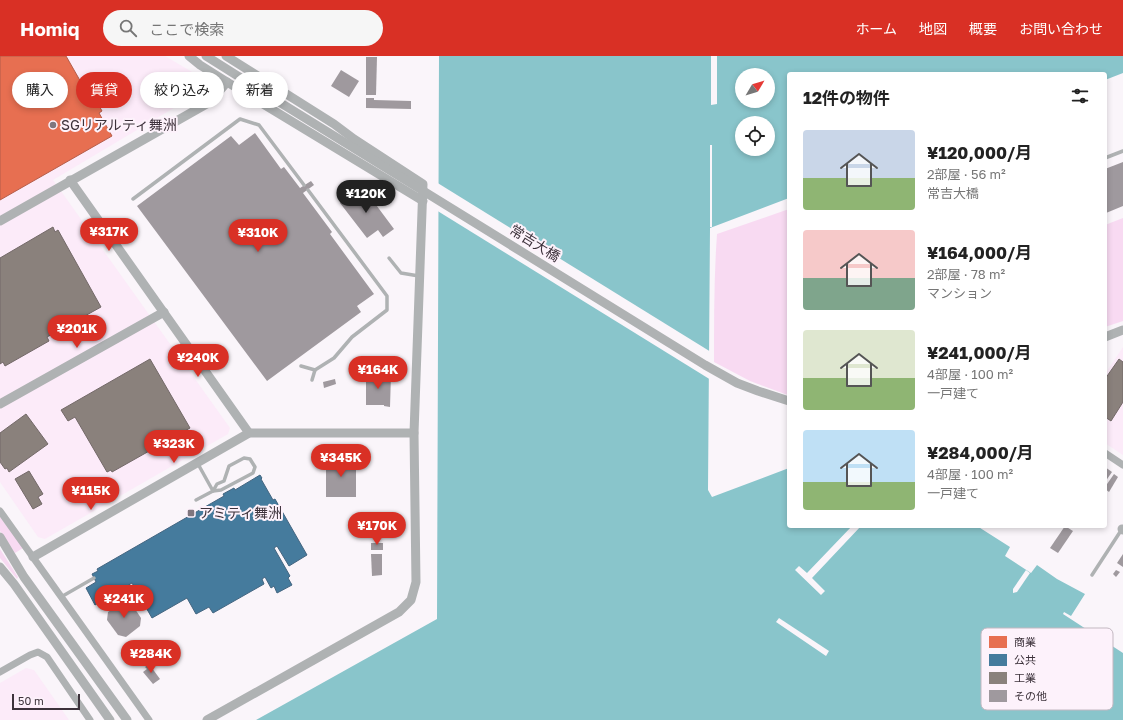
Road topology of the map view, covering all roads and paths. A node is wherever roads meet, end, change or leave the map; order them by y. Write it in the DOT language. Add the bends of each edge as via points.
graph roads {
  1 [pos="189,56"];
  2 [pos="206,56"];
  3 [pos="226,56"];
  4 [pos="227,82"];
  5 [pos="1123,151"];
  6 [pos="1107,157"];
  7 [pos="70,180"];
  8 [pos="304,185"];
  9 [pos="308,190"];
  10 [pos="133,199"];
  11 [pos="423,201"];
  12 [pos="0,221"];
  13 [pos="389,258"];
  14 [pos="420,276"];
  15 [pos="164,312"];
  16 [pos="1120,331"];
  17 [pos="1107,335"];
  18 [pos="1107,340"];
  19 [pos="301,366"];
  20 [pos="315,370"];
  21 [pos="312,380"];
  22 [pos="787,400"];
  23 [pos="0,404"];
  24 [pos="250,433"];
  25 [pos="414,433"];
  26 [pos="1107,454"];
  27 [pos="197,463"];
  28 [pos="1123,465"];
  29 [pos="213,491"];
  30 [pos="196,500"];
  31 [pos="0,511"];
  32 [pos="1123,529"];
  33 [pos="0,537"];
  34 [pos="33,557"];
  35 [pos="0,567"];
  36 [pos="1092,575"];
  37 [pos="94,578"];
  38 [pos="61,597"];
  39 [pos="0,672"];
  40 [pos="90,720"];
  41 [pos="110,720"];
  42 [pos="127,720"];
  43 [pos="149,720"];
  44 [pos="207,720"];
  1 -- 4 [label="street"];
  2 -- 22 [label="street, 常吉大橋, bridge" via="705,365 737,383"];
  3 -- 11 [label="street" via="423,184"];
  4 -- 7 [label="street" via="210,102"];
  4 -- 11 [label="street"];
  5 -- 6 [label="lane"];
  7 -- 12 [label="street"];
  7 -- 15 [label="street"];
  8 -- 10 [label="lane" via="259,125 240,119"];
  9 -- 20 [label="lane" via="387,296 387,310 352,337 334,358"];
  11 -- 14 [label="street"];
  13 -- 14 [label="lane" via="401,273"];
  14 -- 25 [label="street"];
  15 -- 23 [label="street"];
  15 -- 24 [label="street"];
  16 -- 17 [label="street"];
  16 -- 18 [label="street"];
  19 -- 20 [label="lane"];
  20 -- 21 [label="lane"];
  24 -- 25 [label="street"];
  24 -- 27 [label="street"];
  25 -- 44 [label="street" via="416,582 411,600 399,612"];
  26 -- 28 [label="street"];
  27 -- 29 [label="lane"];
  27 -- 34 [label="street"];
  29 -- 29 [label="lane" via="217,484 224,481 229,466 244,458 250,459 255,467 253,473 221,490"];
  29 -- 30 [label="lane"];
  31 -- 34 [label="street"];
  32 -- 36 [label="lane"];
  33 -- 42 [label="street" via="24,577"];
  34 -- 38 [label="street"];
  35 -- 41 [label="street"];
  37 -- 38 [label="lane"];
  38 -- 43 [label="street"];
  39 -- 40 [label="street" via="38,652 47,657"];
}
